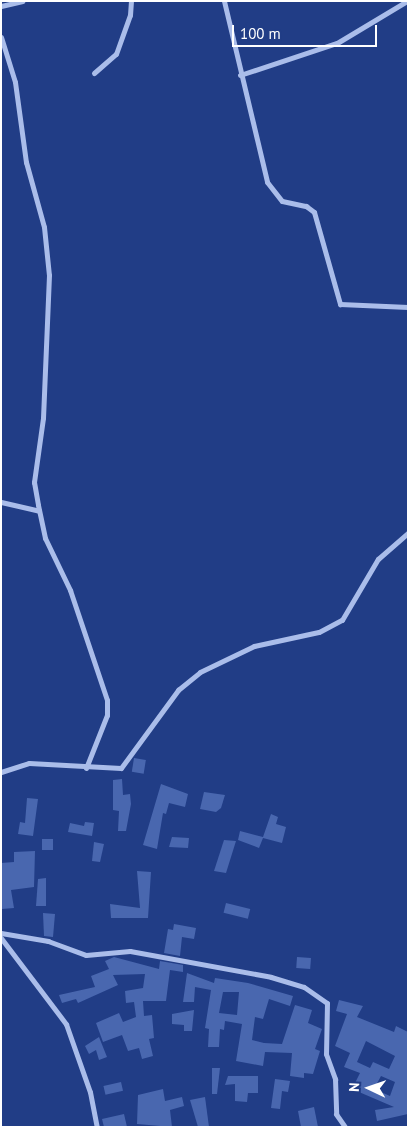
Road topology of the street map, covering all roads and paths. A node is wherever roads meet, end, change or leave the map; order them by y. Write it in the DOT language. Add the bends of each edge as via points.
graph roads {
  1 [pos="22,1"];
  2 [pos="131,1"];
  3 [pos="224,1"];
  4 [pos="407,1"];
  5 [pos="1,6"];
  6 [pos="1,37"];
  7 [pos="94,73"];
  8 [pos="240,76"];
  9 [pos="408,307"];
  10 [pos="1,502"];
  11 [pos="39,511"];
  12 [pos="408,533"];
  13 [pos="86,768"];
  14 [pos="1,772"];
  15 [pos="1,933"];
  16 [pos="1,938"];
  17 [pos="97,1127"];
  18 [pos="346,1127"];
  1 -- 5 [label="street" via="14,6"];
  2 -- 7 [label="street" via="130,15 116,54"];
  3 -- 8 [label="street"];
  4 -- 8 [label="street" via="337,43"];
  6 -- 11 [label="street" via="14,82 26,162 44,227 49,275 45,397 34,482"];
  8 -- 9 [label="street" via="267,182 282,202 306,206 314,212 340,304"];
  10 -- 11 [label="street"];
  11 -- 13 [label="street" via="45,538 70,590 107,700 107,715"];
  12 -- 13 [label="street" via="378,559 358,599 342,620 319,632 254,646 200,672 166,705 125,764 115,769"];
  13 -- 14 [label="street" via="29,763"];
  15 -- 18 [label="street" via="48,941 86,955 130,951 271,977 304,987 327,1003 326,1054 335,1079 336,1114"];
  16 -- 17 [label="street" via="66,1024 90,1092"];
}
